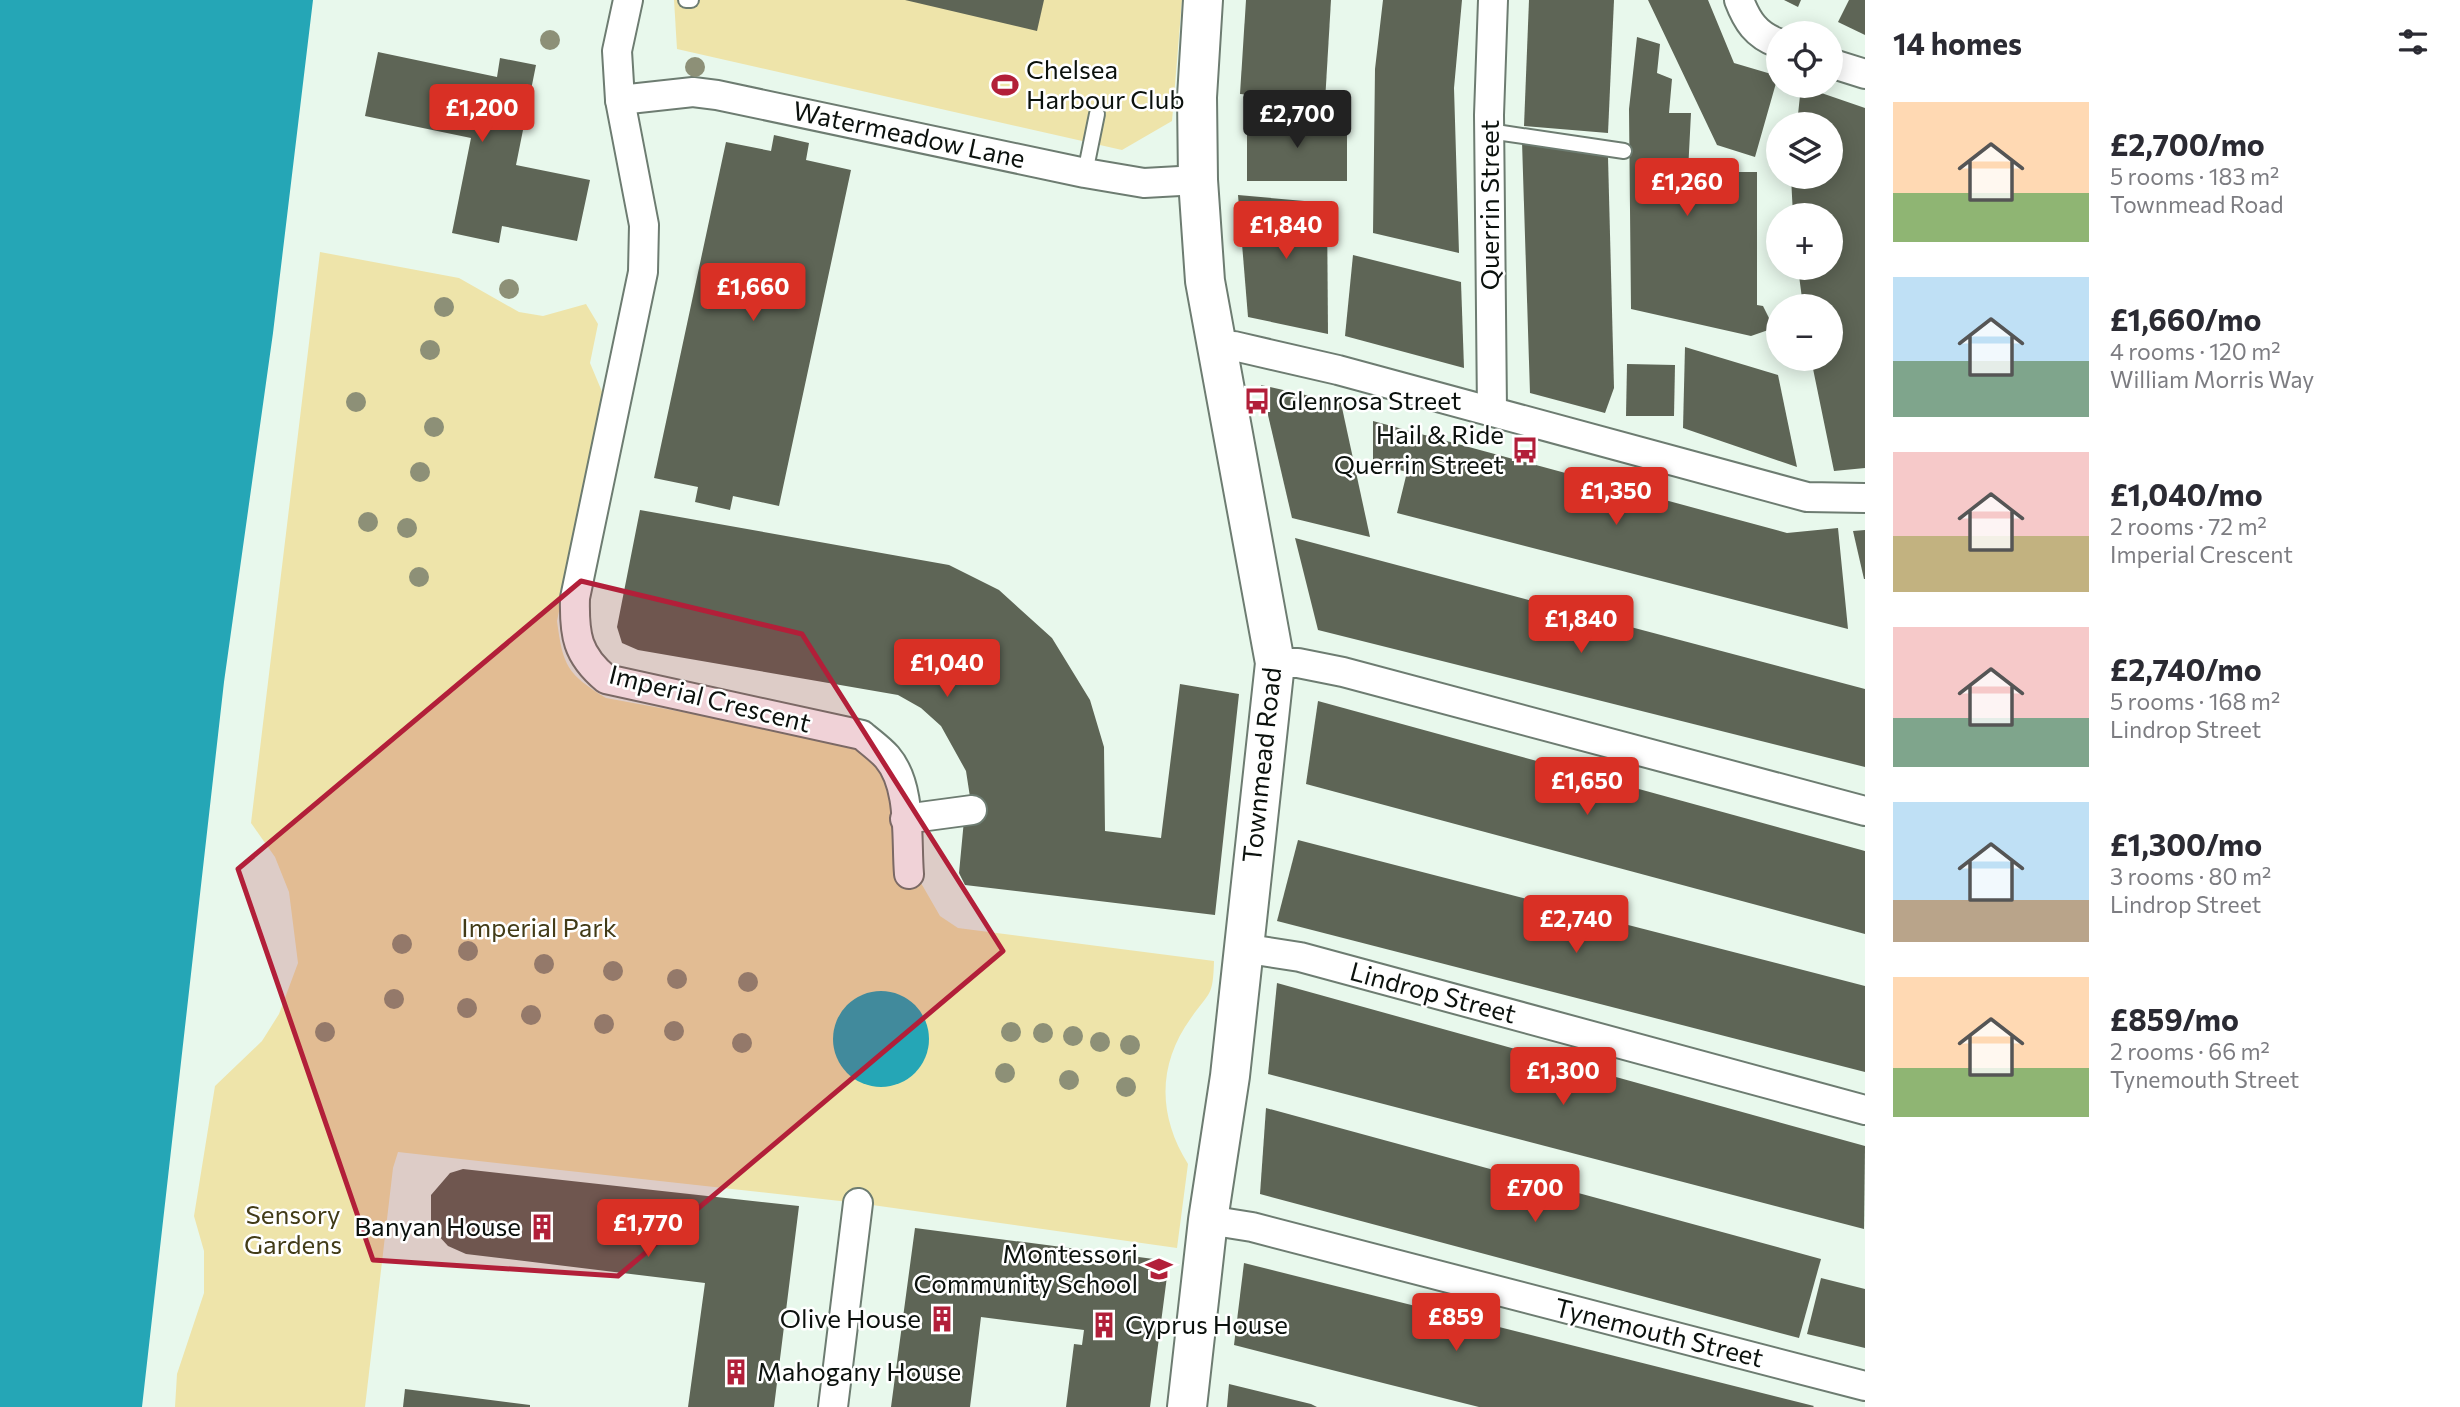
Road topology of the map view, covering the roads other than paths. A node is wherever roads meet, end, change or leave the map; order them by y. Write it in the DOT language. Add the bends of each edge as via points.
graph roads {
  1 [pos="628,0"];
  2 [pos="1203,0"];
  3 [pos="1493,0"];
  4 [pos="1739,0"];
  5 [pos="1766,38"];
  6 [pos="1843,67"];
  7 [pos="1865,74"];
  8 [pos="620,100"];
  9 [pos="1097,114"];
  10 [pos="1489,131"];
  11 [pos="1624,151"];
  12 [pos="1084,173"];
  13 [pos="1198,180"];
  14 [pos="1215,347"];
  15 [pos="1492,410"];
  16 [pos="1865,498"];
  17 [pos="1275,663"];
  18 [pos="972,810"];
  19 [pos="1865,811"];
  20 [pos="905,818"];
  21 [pos="908,874"];
  22 [pos="1242,948"];
  23 [pos="1865,1110"];
  24 [pos="858,1203"];
  25 [pos="1208,1220"];
  26 [pos="1865,1386"];
  27 [pos="833,1407"];
  28 [pos="1187,1407"];
  1 -- 8 [label="street, Imperial Crescent" via="617,51"];
  2 -- 13 [label="street, Townmead Road"];
  3 -- 10 [label="street, Querrin Street"];
  4 -- 5 [label="street" via="1747,20"];
  6 -- 7 [label="street"];
  8 -- 12 [label="street, Watermeadow Lane" via="693,92 717,95"];
  8 -- 20 [label="street, Imperial Crescent" via="644,225 643,272 575,598 579,645 590,665 607,679 862,735 898,774"];
  9 -- 12 [label="lane"];
  10 -- 11 [label="lane"];
  10 -- 15 [label="street, Querrin Street"];
  12 -- 13 [label="street, Watermeadow Lane" via="1144,183"];
  13 -- 14 [label="street, Townmead Road"];
  14 -- 15 [label="street" via="1257,351"];
  14 -- 17 [label="street, Townmead Road"];
  15 -- 16 [label="street" via="1807,497"];
  17 -- 19 [label="street" via="1343,672"];
  17 -- 22 [label="street, Townmead Road"];
  18 -- 20 [label="street"];
  20 -- 21 [label="street, Imperial Crescent"];
  22 -- 23 [label="street, Lindrop Street" via="1300,957"];
  22 -- 25 [label="street, Townmead Road" via="1230,1076"];
  24 -- 27 [label="street"];
  25 -- 26 [label="street, Tynemouth Street" via="1252,1227"];
  25 -- 28 [label="street, Townmead Road"];
}
